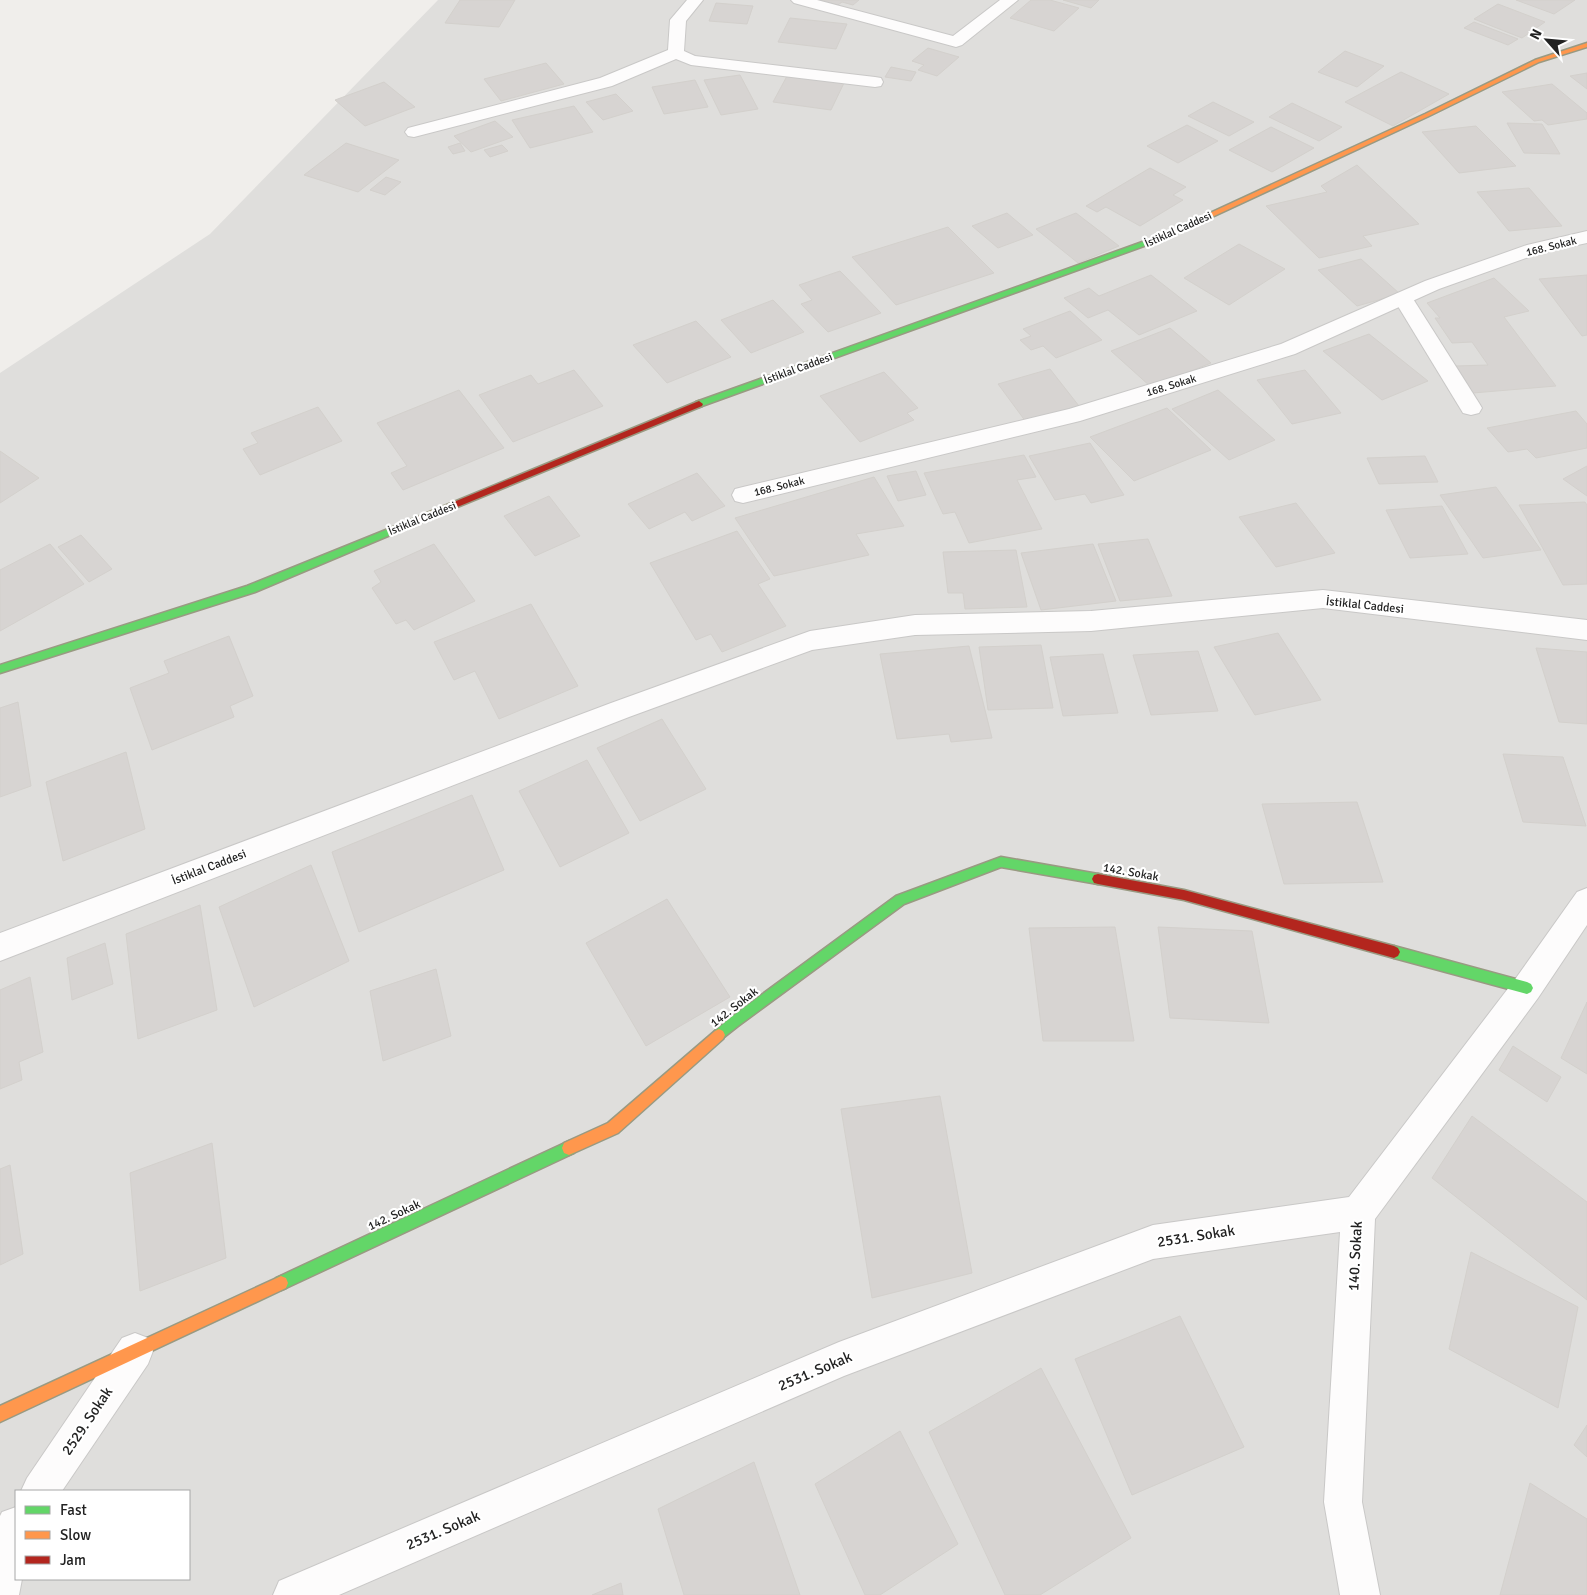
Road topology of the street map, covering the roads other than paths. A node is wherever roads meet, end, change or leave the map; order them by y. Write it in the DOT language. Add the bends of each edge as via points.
graph roads {
  1 [pos="695,0"];
  2 [pos="799,0"];
  3 [pos="1010,0"];
  4 [pos="1587,44"];
  5 [pos="676,53"];
  6 [pos="875,82"];
  7 [pos="414,132"];
  8 [pos="1587,237"];
  9 [pos="1404,298"];
  10 [pos="1471,408"];
  11 [pos="743,495"];
  12 [pos="1587,630"];
  13 [pos="0,669"];
  14 [pos="1587,901"];
  15 [pos="0,947"];
  16 [pos="1527,988"];
  17 [pos="1358,1213"];
  18 [pos="135,1351"];
  19 [pos="0,1414"];
  20 [pos="41,1490"];
  21 [pos="15,1527"];
  22 [pos="0,1592"];
  23 [pos="293,1595"];
  24 [pos="1360,1595"];
  1 -- 5 [label="street" via="678,20"];
  2 -- 3 [label="street" via="956,42"];
  4 -- 13 [label="street, İstiklal Caddesi" via="1537,61 1427,116 1139,247 717,396 251,589"];
  5 -- 6 [label="street" via="691,60"];
  5 -- 7 [label="street" via="606,82"];
  8 -- 9 [label="street, 168. Sokak" via="1534,248"];
  9 -- 10 [label="street"];
  9 -- 11 [label="street, 168. Sokak" via="1288,349 1072,416"];
  12 -- 15 [label="street, İstiklal Caddesi" via="1323,599 1091,621 915,625 810,641 620,710"];
  14 -- 16 [label="street, 140. Sokak"];
  16 -- 17 [label="street, 140. Sokak"];
  16 -- 18 [label="street, 142. Sokak" via="1184,896 1000,862 900,900 734,1022 612,1128"];
  17 -- 23 [label="street, 2531. Sokak" via="1153,1242 838,1360"];
  17 -- 24 [label="street, 140. Sokak" via="1343,1502"];
  18 -- 19 [label="street, 142. Sokak"];
  18 -- 20 [label="street, 2529. Sokak"];
  21 -- 22 [label="street" via="10,1534"];
}
